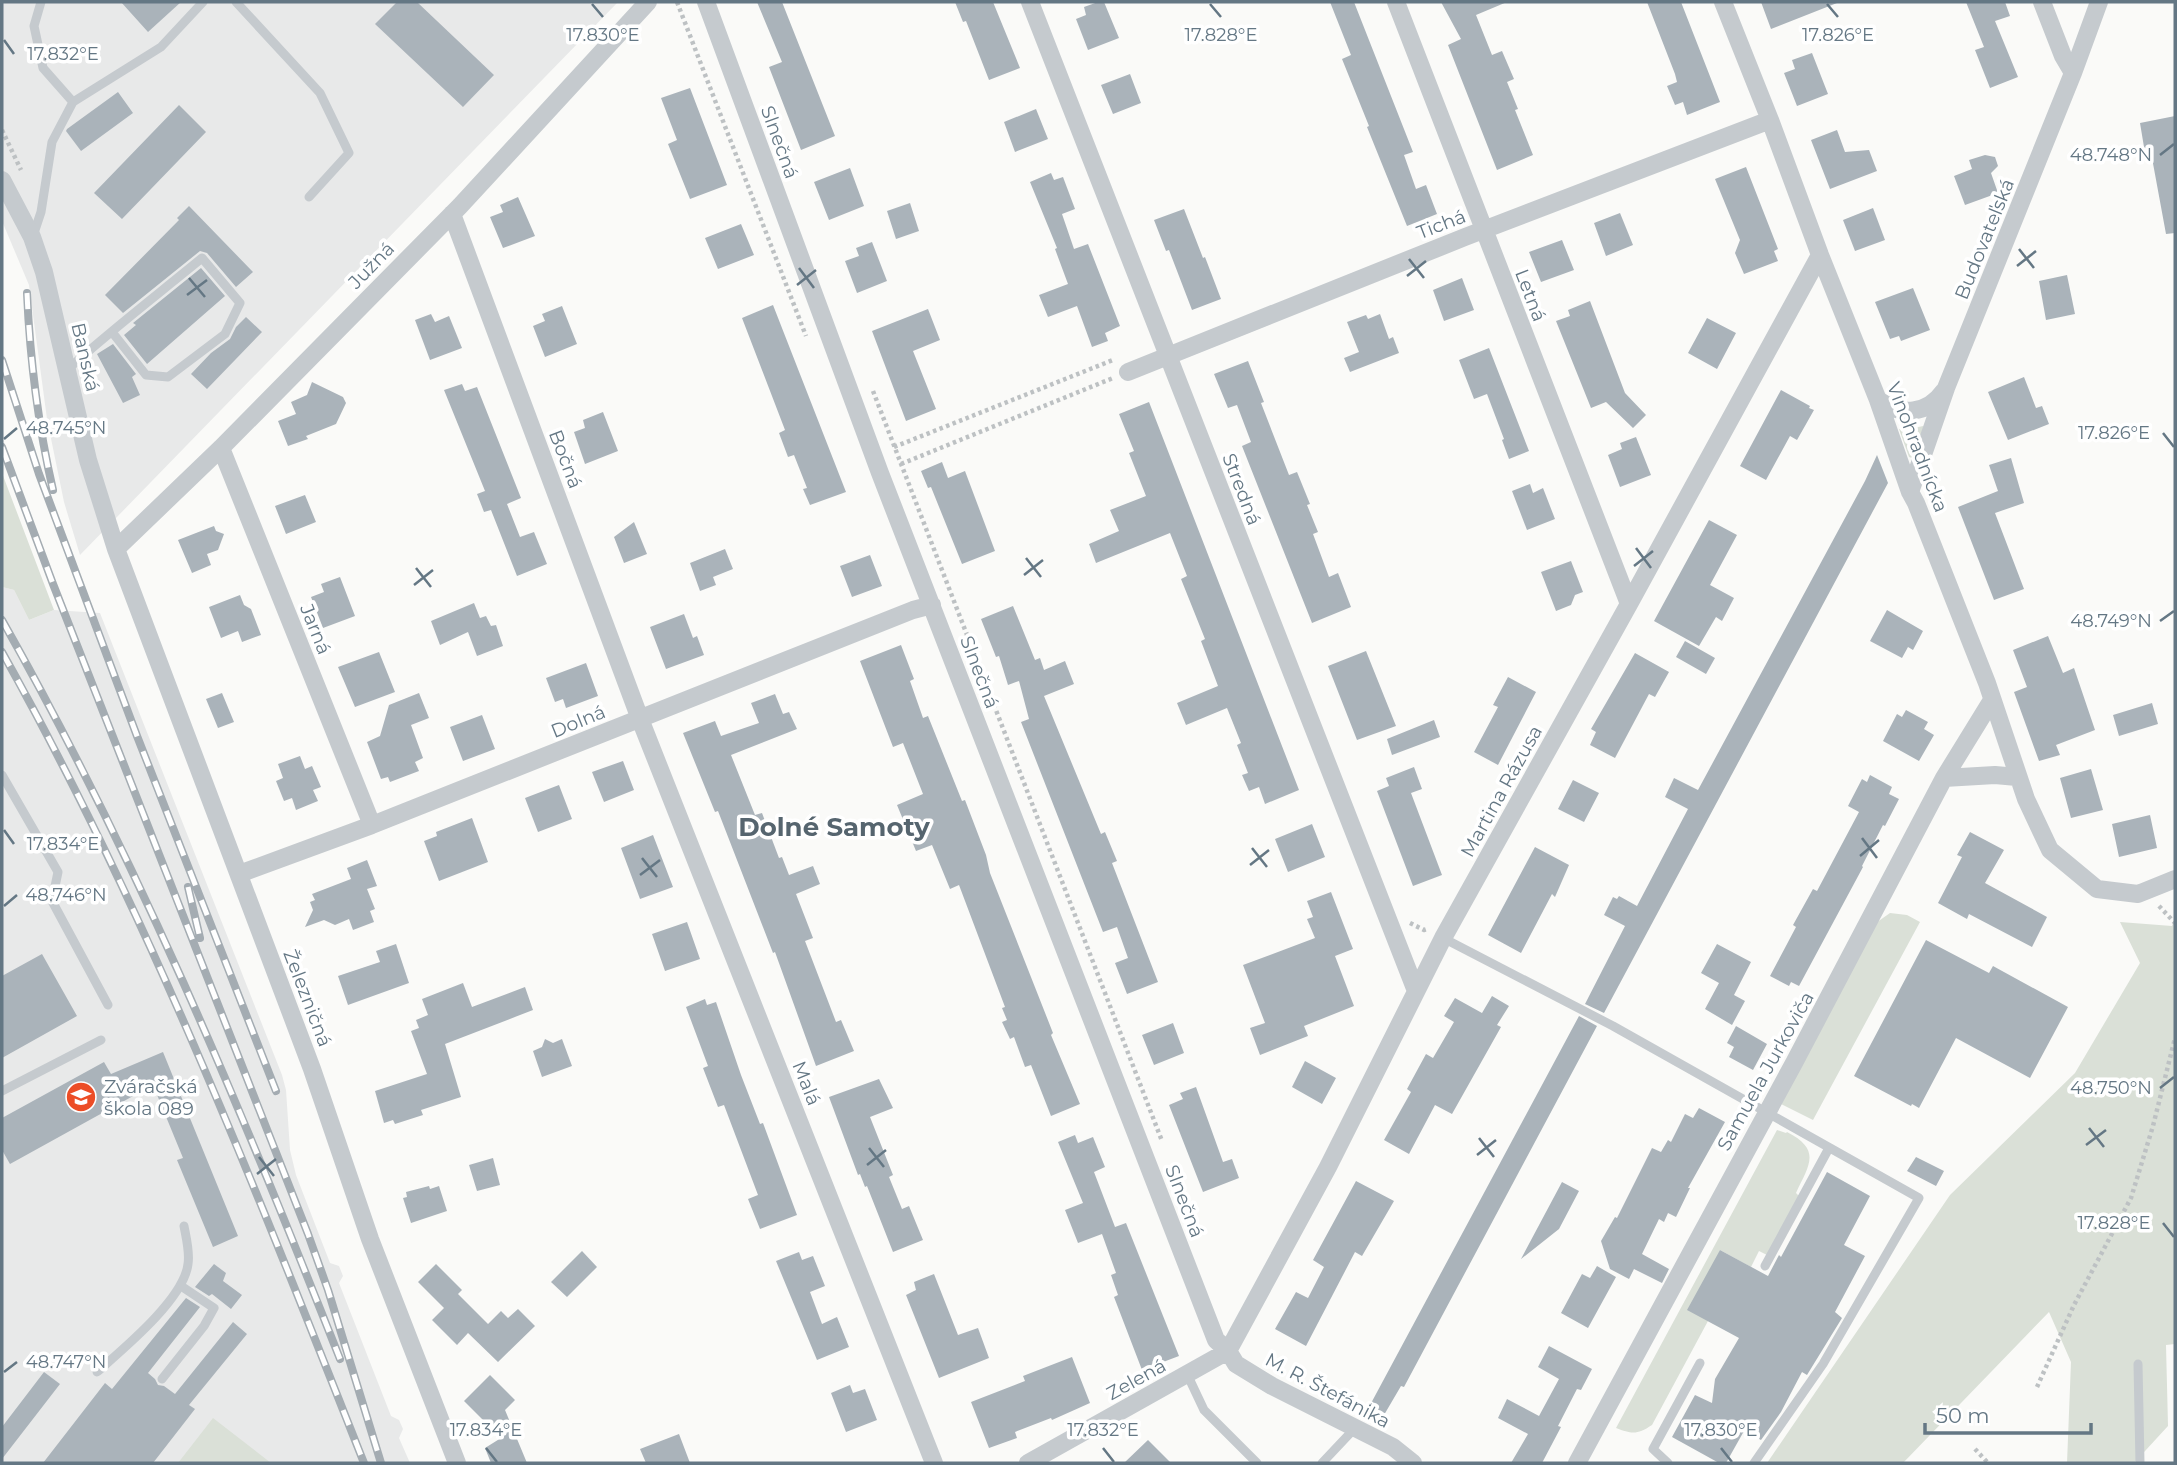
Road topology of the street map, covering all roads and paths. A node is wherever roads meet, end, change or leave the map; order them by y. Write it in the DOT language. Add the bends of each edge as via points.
graph roads {
  1 [pos="41,2"];
  2 [pos="203,2"];
  3 [pos="236,2"];
  4 [pos="648,2"];
  5 [pos="706,2"];
  6 [pos="1030,2"];
  7 [pos="1396,2"];
  8 [pos="1723,2"];
  9 [pos="2042,2"];
  10 [pos="2099,2"];
  11 [pos="2073,73"];
  12 [pos="73,102"];
  13 [pos="1770,120"];
  14 [pos="2,180"];
  15 [pos="309,197"];
  16 [pos="452,214"];
  17 [pos="1483,230"];
  18 [pos="32,237"];
  19 [pos="1820,255"];
  20 [pos="111,332"];
  21 [pos="1168,356"];
  22 [pos="1125,365"];
  23 [pos="67,370"];
  24 [pos="870,383"];
  25 [pos="1946,388"];
  26 [pos="1878,400"];
  27 [pos="894,447"];
  28 [pos="221,448"];
  29 [pos="901,464"];
  30 [pos="880,473"];
  31 [pos="1910,492"];
  32 [pos="116,549"];
  33 [pos="1629,604"];
  34 [pos="932,605"];
  35 [pos="1992,700"];
  36 [pos="640,719"];
  37 [pos="2,775"];
  38 [pos="2017,777"];
  39 [pos="1944,778"];
  40 [pos="372,825"];
  41 [pos="239,874"];
  42 [pos="2175,879"];
  43 [pos="1443,938"];
  44 [pos="1416,991"];
  45 [pos="108,1004"];
  46 [pos="2175,1038"];
  47 [pos="101,1040"];
  48 [pos="2,1091"];
  49 [pos="1766,1111"];
  50 [pos="1829,1148"];
  51 [pos="1166,1150"];
  52 [pos="184,1226"];
  53 [pos="1765,1266"];
  54 [pos="181,1286"];
  55 [pos="1228,1351"];
  56 [pos="1700,1363"];
  57 [pos="2138,1364"];
  58 [pos="97,1373"];
  59 [pos="1187,1374"];
  60 [pos="162,1379"];
  61 [pos="2037,1387"];
  62 [pos="1355,1428"];
  63 [pos="1975,1449"];
  64 [pos="457,1463"];
  65 [pos="934,1463"];
  66 [pos="1028,1463"];
  67 [pos="1257,1463"];
  68 [pos="1322,1463"];
  69 [pos="1413,1463"];
  70 [pos="1577,1463"];
  71 [pos="1668,1463"];
  72 [pos="1754,1463"];
  73 [pos="1988,1463"];
  74 [pos="2140,1463"];
  1 -- 12 [label="lane" via="34,26 43,68"];
  2 -- 12 [label="lane" via="161,47"];
  3 -- 15 [label="lane" via="320,93 349,153"];
  4 -- 16 [label="street, Južná"];
  5 -- 30 [label="street, Slnečná"];
  6 -- 21 [label="street, Stredná"];
  7 -- 17 [label="street, Letná"];
  8 -- 13 [label="street, Vinohradnícka"];
  9 -- 11 [label="street"];
  10 -- 11 [label="street, Budovateľská"];
  11 -- 25 [label="street, Budovateľská"];
  12 -- 18 [label="lane" via="52,142 41,212"];
  13 -- 17 [label="street, Tichá"];
  13 -- 19 [label="street, Vinohradnícka"];
  14 -- 18 [label="street, Banská"];
  16 -- 28 [label="street, Južná"];
  16 -- 36 [label="street, Bočná"];
  17 -- 21 [label="street, Tichá"];
  17 -- 33 [label="street, Letná"];
  18 -- 23 [label="street, Banská"];
  19 -- 26 [label="street, Vinohradnícka"];
  19 -- 33 [label="street, Martina Rázusa"];
  20 -- 20 [label="lane" via="202,258 240,303 225,334 168,377 146,375"];
  20 -- 23 [label="lane"];
  21 -- 22 [label="street, Tichá"];
  21 -- 44 [label="street, Stredná"];
  22 -- 27 [label="path"];
  22 -- 29 [label="path"];
  23 -- 32 [label="street, Banská"];
  24 -- 27 [label="path"];
  25 -- 26 [label="street" via="1928,407 1915,411 1889,408"];
  25 -- 31 [label="street, Budovateľská"];
  26 -- 31 [label="street, Vinohradnícka"];
  27 -- 29 [label="path"];
  28 -- 32 [label="street, Južná"];
  28 -- 40 [label="street, Jarná"];
  29 -- 30 [label="path"];
  29 -- 51 [label="path"];
  30 -- 34 [label="street, Slnečná"];
  31 -- 35 [label="street, Vinohradnícka"];
  32 -- 41 [label="street, Železničná"];
  33 -- 43 [label="street, Martina Rázusa"];
  34 -- 36 [label="street, Dolná"];
  34 -- 55 [label="street, Slnečná" via="1216,1340"];
  35 -- 38 [label="street, Vinohradnícka"];
  35 -- 39 [label="street, Samuela Jurkoviča"];
  36 -- 40 [label="street, Dolná"];
  36 -- 65 [label="street, Malá"];
  37 -- 45 [label="lane" via="58,872 51,901"];
  38 -- 39 [label="street"];
  38 -- 42 [label="street, Vinohradnícka" via="2050,850 2097,889 2138,894"];
  39 -- 49 [label="street, Samuela Jurkoviča"];
  40 -- 41 [label="street, Dolná"];
  41 -- 64 [label="street, Železničná" via="370,1239"];
  43 -- 44 [label="street, Martina Rázusa"];
  43 -- 49 [label="lane"];
  44 -- 55 [label="street, Martina Rázusa"];
  46 -- 61 [label="path" via="2132,1198 2074,1305"];
  47 -- 48 [label="lane"];
  49 -- 50 [label="lane"];
  49 -- 70 [label="street, Samuela Jurkoviča"];
  50 -- 53 [label="lane"];
  50 -- 72 [label="lane" via="1919,1198 1823,1364"];
  52 -- 54 [label="lane" via="188,1263"];
  54 -- 58 [label="lane"];
  54 -- 60 [label="lane" via="214,1308"];
  55 -- 59 [label="street, Zelená"];
  55 -- 62 [label="street, M. R. Štefánika" via="1236,1364 1263,1381"];
  56 -- 71 [label="lane" via="1653,1449"];
  57 -- 74 [label="lane"];
  59 -- 66 [label="street, Zelená"];
  59 -- 67 [label="lane" via="1204,1410"];
  62 -- 68 [label="lane"];
  62 -- 69 [label="street, M. R. Štefánika"];
  63 -- 73 [label="path"];
}
